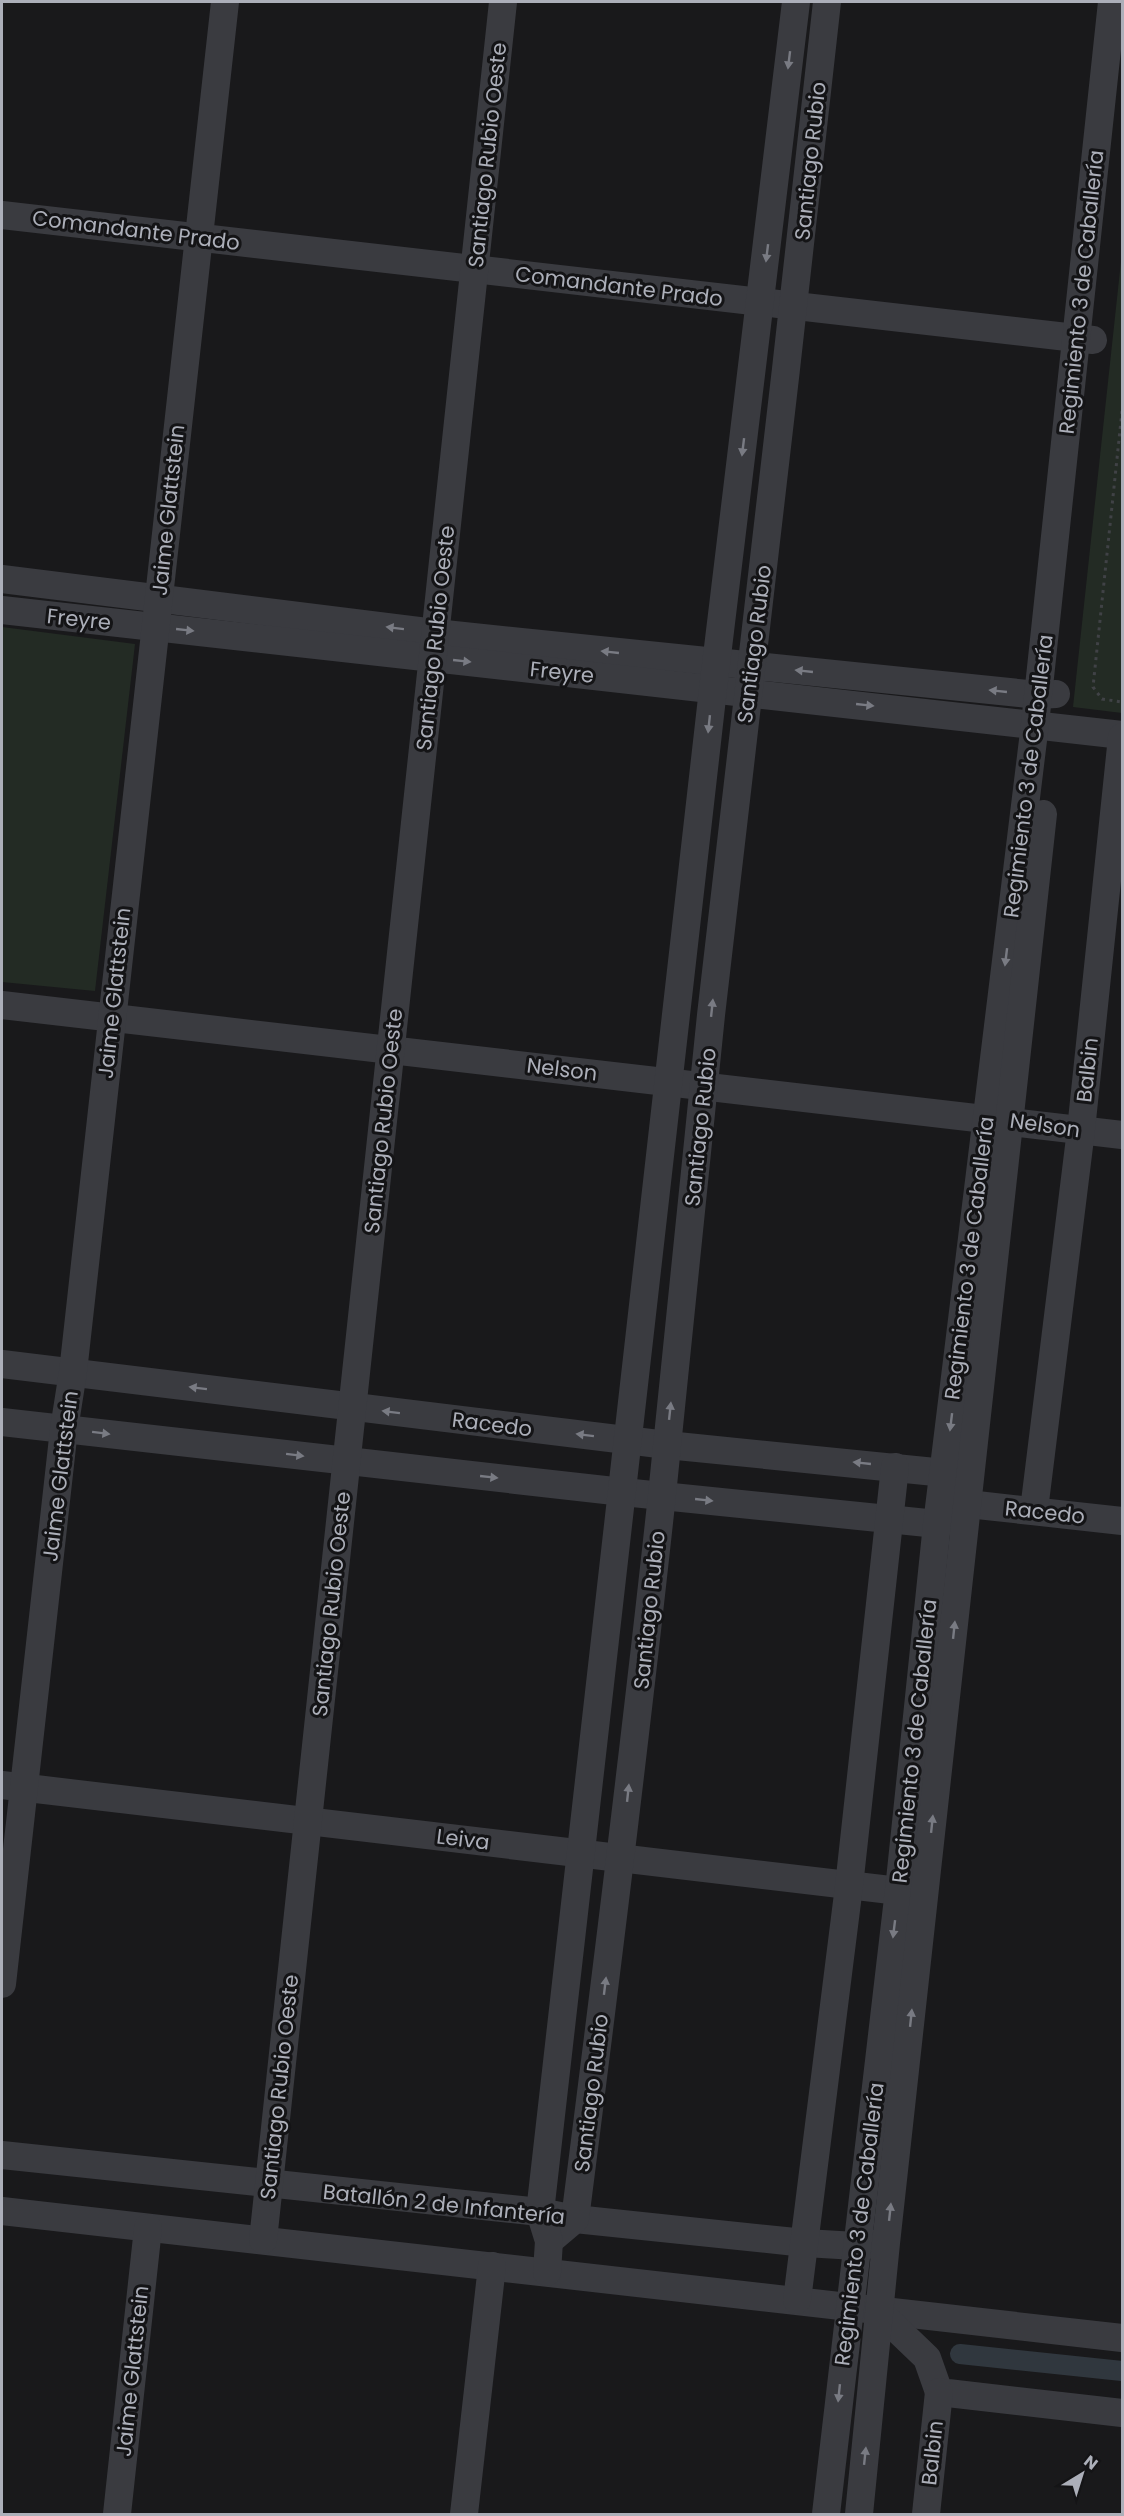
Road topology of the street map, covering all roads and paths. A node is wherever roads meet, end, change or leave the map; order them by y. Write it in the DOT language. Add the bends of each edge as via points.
graph roads {
  1 [pos="225,2"];
  2 [pos="503,2"];
  3 [pos="796,2"];
  4 [pos="827,2"];
  5 [pos="1112,2"];
  6 [pos="1122,72"];
  7 [pos="2,214"];
  8 [pos="198,237"];
  9 [pos="475,269"];
  10 [pos="761,302"];
  11 [pos="795,305"];
  12 [pos="1084,338"];
  13 [pos="1122,411"];
  14 [pos="2,579"];
  15 [pos="158,598"];
  16 [pos="2,610"];
  17 [pos="154,627"];
  18 [pos="434,645"];
  19 [pos="714,676"];
  20 [pos="749,679"];
  21 [pos="1047,694"];
  22 [pos="1122,702"];
  23 [pos="1044,725"];
  24 [pos="1122,736"];
  25 [pos="2,1005"];
  26 [pos="111,1017"];
  27 [pos="390,1050"];
  28 [pos="668,1082"];
  29 [pos="704,1086"];
  30 [pos="998,1119"];
  31 [pos="1081,1130"];
  32 [pos="1122,1134"];
  33 [pos="2,1364"];
  34 [pos="73,1372"];
  35 [pos="352,1407"];
  36 [pos="2,1422"];
  37 [pos="64,1429"];
  38 [pos="629,1440"];
  39 [pos="667,1444"];
  40 [pos="346,1461"];
  41 [pos="895,1467"];
  42 [pos="945,1473"];
  43 [pos="623,1492"];
  44 [pos="662,1495"];
  45 [pos="968,1504"];
  46 [pos="1034,1510"];
  47 [pos="890,1520"];
  48 [pos="1122,1521"];
  49 [pos="937,1524"];
  50 [pos="13,1786"];
  51 [pos="308,1821"];
  52 [pos="580,1853"];
  53 [pos="621,1857"];
  54 [pos="849,1886"];
  55 [pos="912,1892"];
  56 [pos="2,1984"];
  57 [pos="2,2155"];
  58 [pos="267,2185"];
  59 [pos="2,2211"];
  60 [pos="540,2212"];
  61 [pos="575,2218"];
  62 [pos="148,2228"];
  63 [pos="263,2240"];
  64 [pos="549,2241"];
  65 [pos="805,2243"];
  66 [pos="886,2243"];
  67 [pos="856,2246"];
  68 [pos="492,2266"];
  69 [pos="547,2272"];
  70 [pos="797,2300"];
  71 [pos="849,2306"];
  72 [pos="879,2312"];
  73 [pos="1122,2338"];
  74 [pos="939,2392"];
  75 [pos="1122,2413"];
  76 [pos="117,2514"];
  77 [pos="464,2514"];
  78 [pos="826,2514"];
  79 [pos="859,2514"];
  80 [pos="926,2514"];
  1 -- 8 [label="street, Jaime Glattstein"];
  2 -- 9 [label="street, Santiago Rubio Oeste"];
  3 -- 10 [label="street, Santiago Rubio, one-way"];
  4 -- 11 [label="street, Santiago Rubio"];
  5 -- 12 [label="street, Regimiento 3 de Caballería"];
  6 -- 12 [label="street, Regimiento 3 de Caballería"];
  7 -- 8 [label="street, Comandante Prado"];
  8 -- 9 [label="street, Comandante Prado"];
  8 -- 15 [label="street, Jaime Glattstein"];
  9 -- 10 [label="street, Comandante Prado"];
  9 -- 18 [label="street, Santiago Rubio Oeste"];
  10 -- 11 [label="street, Comandante Prado"];
  10 -- 19 [label="street, Santiago Rubio, one-way"];
  11 -- 12 [label="street, Comandante Prado"];
  11 -- 20 [label="street, Santiago Rubio"];
  12 -- 21 [label="street, Regimiento 3 de Caballería"];
  13 -- 22 [label="path" via="1093,687 1102,699"];
  14 -- 15 [label="street, Freyre"];
  15 -- 17 [label="street, Jaime Glattstein"];
  18 -- 15 [label="street, Freyre, one-way"];
  16 -- 17 [label="street, Freyre"];
  17 -- 18 [label="street, Freyre, one-way"];
  17 -- 26 [label="street, Jaime Glattstein"];
  18 -- 19 [label="street, Freyre"];
  18 -- 27 [label="street, Santiago Rubio Oeste"];
  19 -- 20 [label="street, Freyre"];
  19 -- 28 [label="street, Santiago Rubio, one-way"];
  21 -- 20 [label="street, Freyre, one-way"];
  20 -- 23 [label="street, Freyre, one-way"];
  29 -- 20 [label="street, Santiago Rubio, one-way"];
  21 -- 23 [label="street, Regimiento 3 de Caballería"];
  23 -- 24 [label="street, Freyre"];
  23 -- 30 [label="street, Regimiento 3 de Caballería"];
  24 -- 31 [label="street, Balbin"];
  25 -- 26 [label="street, Nelson"];
  26 -- 27 [label="street, Nelson"];
  26 -- 34 [label="street, Jaime Glattstein"];
  27 -- 28 [label="street, Nelson"];
  27 -- 35 [label="street, Santiago Rubio Oeste"];
  28 -- 29 [label="street, Nelson"];
  28 -- 38 [label="street, Santiago Rubio"];
  29 -- 30 [label="street, Nelson"];
  39 -- 29 [label="street, Santiago Rubio, one-way"];
  30 -- 31 [label="street, Nelson"];
  30 -- 42 [label="street, Regimiento 3 de Caballería, one-way"];
  30 -- 45 [label="street, Regimiento 3 de Caballería"];
  31 -- 32 [label="street, Nelson"];
  31 -- 46 [label="street, Balbin"];
  33 -- 34 [label="street, Racedo"];
  35 -- 34 [label="street, Racedo, one-way"];
  34 -- 37 [label="street, Jaime Glattstein"];
  38 -- 35 [label="street, Racedo, one-way"];
  35 -- 40 [label="street, Santiago Rubio Oeste"];
  36 -- 37 [label="street"];
  37 -- 40 [label="street, one-way"];
  37 -- 50 [label="street, Jaime Glattstein"];
  38 -- 39 [label="street, Racedo"];
  38 -- 43 [label="street, Santiago Rubio"];
  41 -- 39 [label="street, Racedo, one-way"];
  39 -- 44 [label="street, Santiago Rubio"];
  40 -- 43 [label="street, one-way"];
  40 -- 51 [label="street, Santiago Rubio Oeste"];
  41 -- 42 [label="street, Racedo"];
  41 -- 47 [label="street"];
  42 -- 45 [label="street"];
  42 -- 49 [label="street, Regimiento 3 de Caballería"];
  43 -- 44 [label="street"];
  43 -- 52 [label="street, Santiago Rubio"];
  44 -- 47 [label="street, one-way"];
  53 -- 44 [label="street, Santiago Rubio, one-way"];
  45 -- 46 [label="street, Racedo"];
  45 -- 49 [label="street"];
  55 -- 45 [label="street, Regimiento 3 de Caballería, one-way"];
  46 -- 48 [label="street, Racedo"];
  47 -- 49 [label="street"];
  47 -- 54 [label="street"];
  49 -- 55 [label="street, Regimiento 3 de Caballería"];
  50 -- 51 [label="street, Leiva"];
  50 -- 56 [label="street, Jaime Glattstein"];
  51 -- 52 [label="street, Leiva"];
  51 -- 58 [label="street, Santiago Rubio Oeste"];
  52 -- 53 [label="street, Leiva"];
  52 -- 60 [label="street, Santiago Rubio"];
  53 -- 54 [label="street, Leiva"];
  61 -- 53 [label="street, Santiago Rubio, one-way"];
  54 -- 55 [label="street, Leiva"];
  54 -- 65 [label="street"];
  66 -- 55 [label="street, Regimiento 3 de Caballería, one-way"];
  55 -- 67 [label="street, Regimiento 3 de Caballería, one-way"];
  57 -- 58 [label="street, Batallón 2 de Infantería"];
  58 -- 60 [label="street, Batallón 2 de Infantería"];
  58 -- 63 [label="street, Santiago Rubio Oeste"];
  59 -- 62 [label="street"];
  60 -- 61 [label="street, Batallón 2 de Infantería"];
  60 -- 64 [label="street, Santiago Rubio"];
  61 -- 64 [label="street"];
  61 -- 65 [label="street, Batallón 2 de Infantería"];
  62 -- 63 [label="street"];
  62 -- 76 [label="street, Jaime Glattstein"];
  63 -- 68 [label="street"];
  64 -- 69 [label="street, Santiago Rubio"];
  65 -- 67 [label="street, Batallón 2 de Infantería"];
  65 -- 70 [label="street"];
  66 -- 67 [label="street, Batallón 2 de Infantería"];
  66 -- 72 [label="street, Regimiento 3 de Caballería"];
  67 -- 71 [label="street, Regimiento 3 de Caballería"];
  68 -- 69 [label="street"];
  68 -- 77 [label="street"];
  69 -- 70 [label="street"];
  70 -- 71 [label="street"];
  71 -- 72 [label="street"];
  71 -- 78 [label="street, Regimiento 3 de Caballería, one-way"];
  72 -- 73 [label="street"];
  72 -- 74 [label="street" via="927,2358"];
  79 -- 72 [label="street, Regimiento 3 de Caballería, one-way"];
  74 -- 75 [label="street"];
  74 -- 80 [label="street, Balbin"];
}
